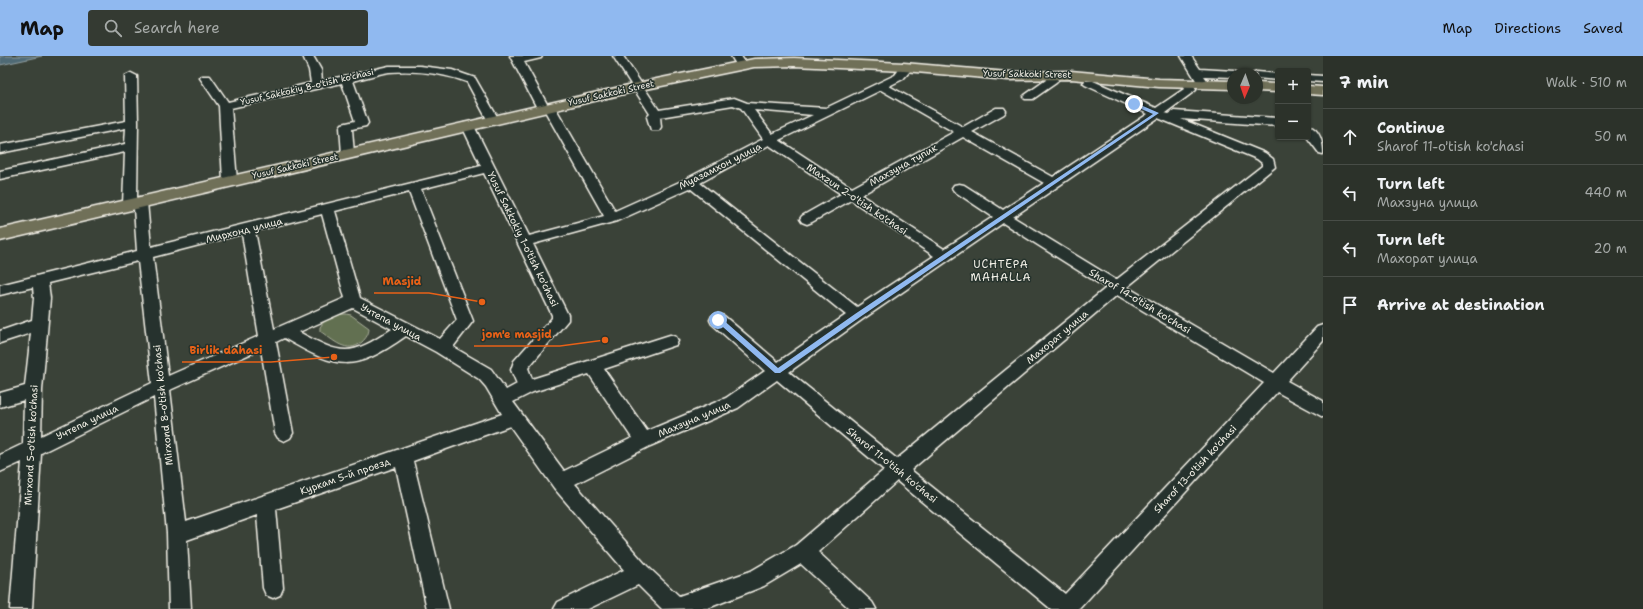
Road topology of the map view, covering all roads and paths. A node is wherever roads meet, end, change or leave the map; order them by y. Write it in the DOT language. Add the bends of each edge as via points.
graph roads {
  1 [pos="308,56"];
  2 [pos="389,56"];
  3 [pos="537,56"];
  4 [pos="618,56"];
  5 [pos="1186,56"];
  6 [pos="516,58"];
  7 [pos="739,60"];
  8 [pos="907,63"];
  9 [pos="388,69"];
  10 [pos="1050,74"];
  11 [pos="1227,75"];
  12 [pos="131,76"];
  13 [pos="1263,76"];
  14 [pos="1275,77"];
  15 [pos="206,78"];
  16 [pos="346,78"];
  17 [pos="1200,78"];
  18 [pos="1311,78"];
  19 [pos="1323,79"];
  20 [pos="1089,83"];
  21 [pos="1187,84"];
  22 [pos="1227,84"];
  23 [pos="316,85"];
  24 [pos="881,86"];
  25 [pos="637,87"];
  26 [pos="1263,87"];
  27 [pos="1275,88"];
  28 [pos="1311,90"];
  29 [pos="1323,91"];
  30 [pos="1029,97"];
  31 [pos="225,106"];
  32 [pos="745,106"];
  33 [pos="546,108"];
  34 [pos="1000,111"];
  35 [pos="828,112"];
  36 [pos="1159,112"];
  37 [pos="656,114"];
  38 [pos="493,120"];
  39 [pos="1275,122"];
  40 [pos="132,123"];
  41 [pos="468,126"];
  42 [pos="655,127"];
  43 [pos="963,132"];
  44 [pos="1311,134"];
  45 [pos="770,140"];
  46 [pos="131,147"];
  47 [pos="0,148"];
  48 [pos="1323,150"];
  49 [pos="348,154"];
  50 [pos="489,168"];
  51 [pos="0,175"];
  52 [pos="230,181"];
  53 [pos="691,182"];
  54 [pos="1053,182"];
  55 [pos="414,188"];
  56 [pos="959,188"];
  57 [pos="850,195"];
  58 [pos="135,204"];
  59 [pos="328,209"];
  60 [pos="612,218"];
  61 [pos="1004,218"];
  62 [pos="807,219"];
  63 [pos="248,229"];
  64 [pos="0,235"];
  65 [pos="524,242"];
  66 [pos="144,255"];
  67 [pos="945,257"];
  68 [pos="40,280"];
  69 [pos="1117,287"];
  70 [pos="0,290"];
  71 [pos="353,301"];
  72 [pos="857,315"];
  73 [pos="718,320"];
  74 [pos="39,324"];
  75 [pos="404,329"];
  76 [pos="1323,330"];
  77 [pos="284,331"];
  78 [pos="0,337"];
  79 [pos="266,338"];
  80 [pos="670,341"];
  81 [pos="442,348"];
  82 [pos="592,365"];
  83 [pos="778,372"];
  84 [pos="1275,382"];
  85 [pos="162,386"];
  86 [pos="527,387"];
  87 [pos="33,390"];
  88 [pos="0,400"];
  89 [pos="502,400"];
  90 [pos="1323,410"];
  91 [pos="513,417"];
  92 [pos="284,433"];
  93 [pos="644,441"];
  94 [pos="32,448"];
  95 [pos="403,456"];
  96 [pos="0,464"];
  97 [pos="897,470"];
  98 [pos="561,482"];
  99 [pos="266,503"];
  100 [pos="177,534"];
  101 [pos="803,552"];
  102 [pos="640,573"];
  103 [pos="273,588"];
  104 [pos="677,608"];
  105 [pos="21,609"];
  106 [pos="180,609"];
  107 [pos="438,609"];
  108 [pos="565,609"];
  109 [pos="865,609"];
  110 [pos="1067,609"];
  1 -- 23 [label="street" via="315,70"];
  2 -- 9 [label="street"];
  3 -- 6 [label="street"];
  4 -- 25 [label="street"];
  5 -- 17 [label="street"];
  6 -- 33 [label="street"];
  7 -- 8 [label="main road, Yusuf Sakkoki Street"];
  7 -- 25 [label="main road, Yusuf Sakkoki Street"];
  8 -- 10 [label="main road, Yusuf Sakkoki Street" via="1008,76"];
  8 -- 24 [label="street, Муазамхон улица" via="899,77"];
  9 -- 16 [label="street, Yusuf Sakkokiy 8-o'tish ko'chasi"];
  9 -- 38 [label="street, Yusuf Sakkokiy 8-o'tish ko'chasi" via="428,71 471,80"];
  10 -- 21 [label="main road, Yusuf Sakkoki Street"];
  10 -- 30 [label="street" via="1052,81"];
  11 -- 17 [label="street"];
  12 -- 40 [label="street, Mirxond 8-o'tish ko'chasi"];
  13 -- 14 [label="street"];
  15 -- 31 [label="street"];
  16 -- 23 [label="street, Yusuf Sakkokiy 8-o'tish ko'chasi"];
  16 -- 49 [label="street" via="362,123 346,127"];
  17 -- 21 [label="main road, Yusuf Sakkoki Street"];
  17 -- 22 [label="main road, Yusuf Sakkoki Street"];
  18 -- 19 [label="street"];
  20 -- 36 [label="street, Махорат улица"];
  21 -- 36 [label="street, Махзуна улица" via="1190,90"];
  23 -- 31 [label="street, Yusuf Sakkokiy 8-o'tish ko'chasi"];
  24 -- 35 [label="street, Муазамхон улица"];
  24 -- 43 [label="street"];
  25 -- 33 [label="main road, Yusuf Sakkoki Street"];
  25 -- 37 [label="street"];
  26 -- 27 [label="main road"];
  28 -- 29 [label="main road"];
  31 -- 52 [label="street"];
  32 -- 35 [label="street"];
  32 -- 37 [label="street" via="734,101"];
  32 -- 45 [label="street, Maxzun 2-o'tish ko'chasi"];
  33 -- 38 [label="main road, Yusuf Sakkoki Street"];
  33 -- 60 [label="street"];
  34 -- 43 [label="street, Махзуна тупик"];
  35 -- 45 [label="street, Муазамхон улица"];
  36 -- 39 [label="street" via="1180,116"];
  36 -- 54 [label="street, Махзуна улица"];
  36 -- 69 [label="street, Махорат улица" via="1261,156 1268,162 1269,167"];
  37 -- 42 [label="street" via="653,117"];
  38 -- 41 [label="main road, Yusuf Sakkoki Street"];
  40 -- 46 [label="street, Mirxond 8-o'tish ko'chasi"];
  40 -- 47 [label="street"];
  41 -- 49 [label="main road, Yusuf Sakkoki Street"];
  41 -- 50 [label="street, Yusuf Sakkokiy 1-o'tish ko'chasi"];
  43 -- 54 [label="street"];
  43 -- 57 [label="street, Махзуна тупик"];
  44 -- 48 [label="street"];
  45 -- 53 [label="street, Муазамхон улица"];
  45 -- 57 [label="street, Maxzun 2-o'tish ko'chasi"];
  46 -- 51 [label="street"];
  46 -- 58 [label="street, Mirxond 8-o'tish ko'chasi"];
  49 -- 52 [label="main road, Yusuf Sakkoki Street"];
  50 -- 55 [label="street, Мирхонд улица"];
  50 -- 65 [label="street, Yusuf Sakkokiy 1-o'tish ko'chasi"];
  52 -- 58 [label="main road, Yusuf Sakkoki Street"];
  53 -- 60 [label="street, Муазамхон улица"];
  53 -- 72 [label="street"];
  54 -- 61 [label="street, Махзуна улица"];
  55 -- 59 [label="street, Мирхонд улица"];
  55 -- 81 [label="street" via="465,321"];
  56 -- 61 [label="street, Sharof 14-o'tish ko'chasi"];
  57 -- 62 [label="street, Махзуна тупик"];
  57 -- 67 [label="street, Maxzun 2-o'tish ko'chasi"];
  58 -- 64 [label="main road, Yusuf Sakkoki Street"];
  58 -- 66 [label="street, Mirxond 8-o'tish ko'chasi"];
  59 -- 63 [label="street, Мирхонд улица"];
  59 -- 71 [label="street"];
  60 -- 65 [label="street, Муазамхон улица"];
  61 -- 67 [label="street, Махзуна улица"];
  61 -- 69 [label="street, Sharof 14-o'tish ko'chasi"];
  63 -- 66 [label="street, Мирхонд улица"];
  63 -- 79 [label="street"];
  65 -- 86 [label="street, Yusuf Sakkokiy 1-o'tish ko'chasi" via="560,315 560,320 520,366 519,370"];
  66 -- 68 [label="street, Мирхонд улица"];
  66 -- 85 [label="street, Mirxond 8-o'tish ko'chasi"];
  67 -- 72 [label="street, Махзуна улица"];
  68 -- 70 [label="street, Мирхонд улица"];
  68 -- 74 [label="street, Mirxond 5-o'tish ko'chasi" via="42,298"];
  69 -- 84 [label="street, Sharof 14-o'tish ko'chasi"];
  69 -- 97 [label="street, Махорат улица"];
  71 -- 75 [label="street, Учтепа улица"];
  71 -- 77 [label="street, Учтепа улица"];
  72 -- 83 [label="street, Махзуна улица"];
  73 -- 83 [label="street, Sharof 11-o'tish ko'chasi"];
  74 -- 78 [label="street"];
  74 -- 87 [label="street, Mirxond 5-o'tish ko'chasi"];
  75 -- 77 [label="street" via="369,352 346,358 334,357"];
  75 -- 81 [label="street, Учтепа улица"];
  76 -- 84 [label="street, Sharof 13-o'tish ko'chasi"];
  77 -- 79 [label="street, Учтепа улица"];
  79 -- 85 [label="street, Учтепа улица"];
  79 -- 92 [label="street"];
  80 -- 82 [label="street"];
  81 -- 89 [label="street, Учтепа улица" via="485,374"];
  82 -- 86 [label="street"];
  82 -- 93 [label="street"];
  83 -- 93 [label="street, Махзуна улица" via="732,403"];
  83 -- 97 [label="street, Sharof 11-o'tish ko'chasi"];
  84 -- 90 [label="street, Sharof 14-o'tish ko'chasi"];
  84 -- 110 [label="street, Sharof 13-o'tish ko'chasi"];
  85 -- 94 [label="street, Учтепа улица"];
  85 -- 100 [label="street, Mirxond 8-o'tish ko'chasi"];
  86 -- 89 [label="street"];
  87 -- 88 [label="street"];
  87 -- 94 [label="street, Mirxond 5-o'tish ko'chasi"];
  89 -- 91 [label="street, Учтепа улица"];
  91 -- 95 [label="street, Куркам 5-й проезд"];
  91 -- 98 [label="street, Учтепа улица"];
  93 -- 98 [label="street, Махзуна улица"];
  94 -- 96 [label="street, Учтепа улица"];
  94 -- 105 [label="street, Mirxond 5-o'tish ko'chasi"];
  95 -- 99 [label="street, Куркам 5-й проезд"];
  95 -- 107 [label="street"];
  97 -- 101 [label="street, Махорат улица"];
  97 -- 110 [label="street, Sharof 11-o'tish ko'chasi"];
  98 -- 102 [label="street, Учтепа улица"];
  99 -- 100 [label="street, Куркам 5-й проезд"];
  99 -- 103 [label="street"];
  100 -- 106 [label="street, Mirxond 8-o'tish ko'chasi"];
  101 -- 104 [label="street, Махорат улица" via="757,579"];
  101 -- 109 [label="street"];
  102 -- 104 [label="street, Учтепа улица"];
  102 -- 108 [label="street"];
}
